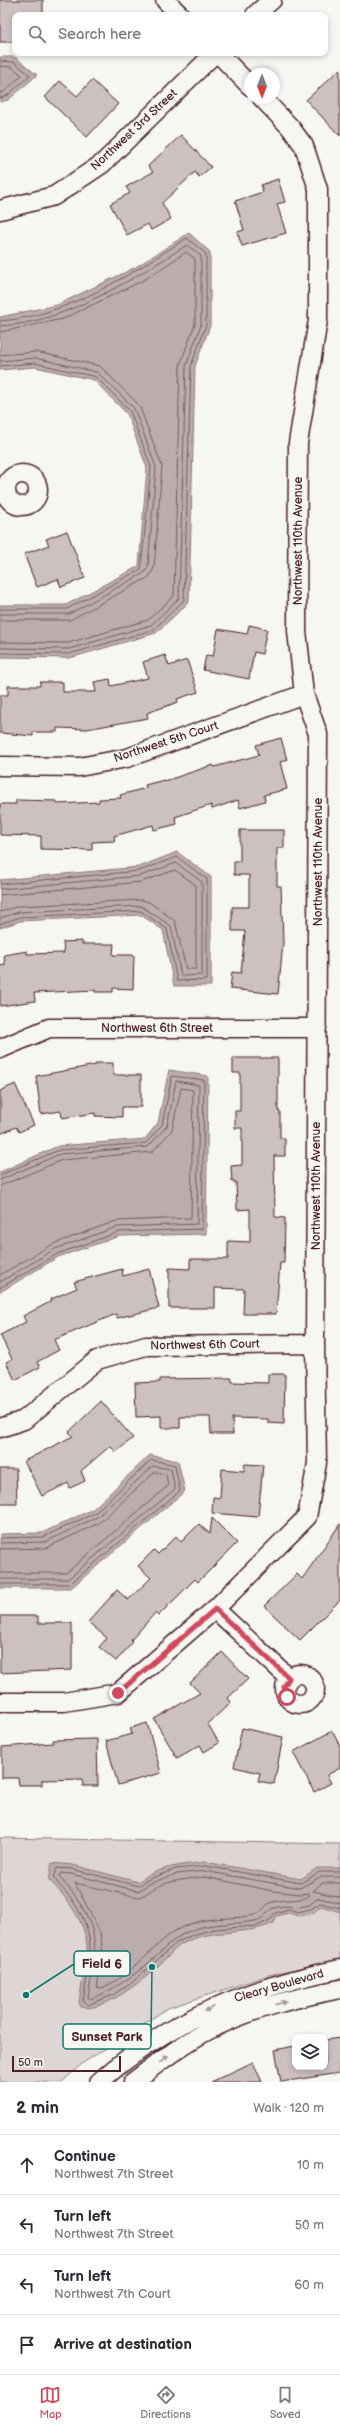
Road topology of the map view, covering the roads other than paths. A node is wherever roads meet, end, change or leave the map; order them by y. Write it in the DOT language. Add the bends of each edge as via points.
graph roads {
  1 [pos="165,0"];
  2 [pos="272,0"];
  3 [pos="177,12"];
  4 [pos="259,12"];
  5 [pos="211,56"];
  6 [pos="221,56"];
  7 [pos="244,80"];
  8 [pos="268,104"];
  9 [pos="0,210"];
  10 [pos="304,694"];
  11 [pos="0,766"];
  12 [pos="317,1028"];
  13 [pos="0,1049"];
  14 [pos="315,1344"];
  15 [pos="0,1428"];
  16 [pos="215,1609"];
  17 [pos="289,1678"];
  18 [pos="0,1702"];
  19 [pos="340,1969"];
  20 [pos="340,1989"];
  21 [pos="99,2082"];
  22 [pos="133,2082"];
  1 -- 3 [label="street"];
  2 -- 4 [label="street"];
  5 -- 9 [label="street, Northwest 3rd Street" via="102,164 54,196"];
  6 -- 7 [label="street"];
  8 -- 10 [label="street, Northwest 110th Avenue" via="304,146 318,189 318,320 298,443 297,631"];
  10 -- 11 [label="street, Northwest 5th Court" via="127,758 79,767"];
  10 -- 12 [label="street, Northwest 110th Avenue" via="318,734"];
  12 -- 13 [label="street, Northwest 6th Street" via="49,1028"];
  12 -- 14 [label="street, Northwest 110th Avenue"];
  14 -- 15 [label="street, Northwest 6th Court" via="146,1346 97,1360 24,1420"];
  14 -- 16 [label="street, Northwest 110th Avenue" via="317,1463 307,1517"];
  16 -- 17 [label="street"];
  16 -- 18 [label="street, Northwest 110th Avenue" via="118,1693 64,1702"];
  19 -- 21 [label="street, Cleary Boulevard, one-way" via="261,1989 199,2013 134,2053"];
  22 -- 20 [label="street, Cleary Boulevard, one-way" via="209,2030 294,1999"];
}
